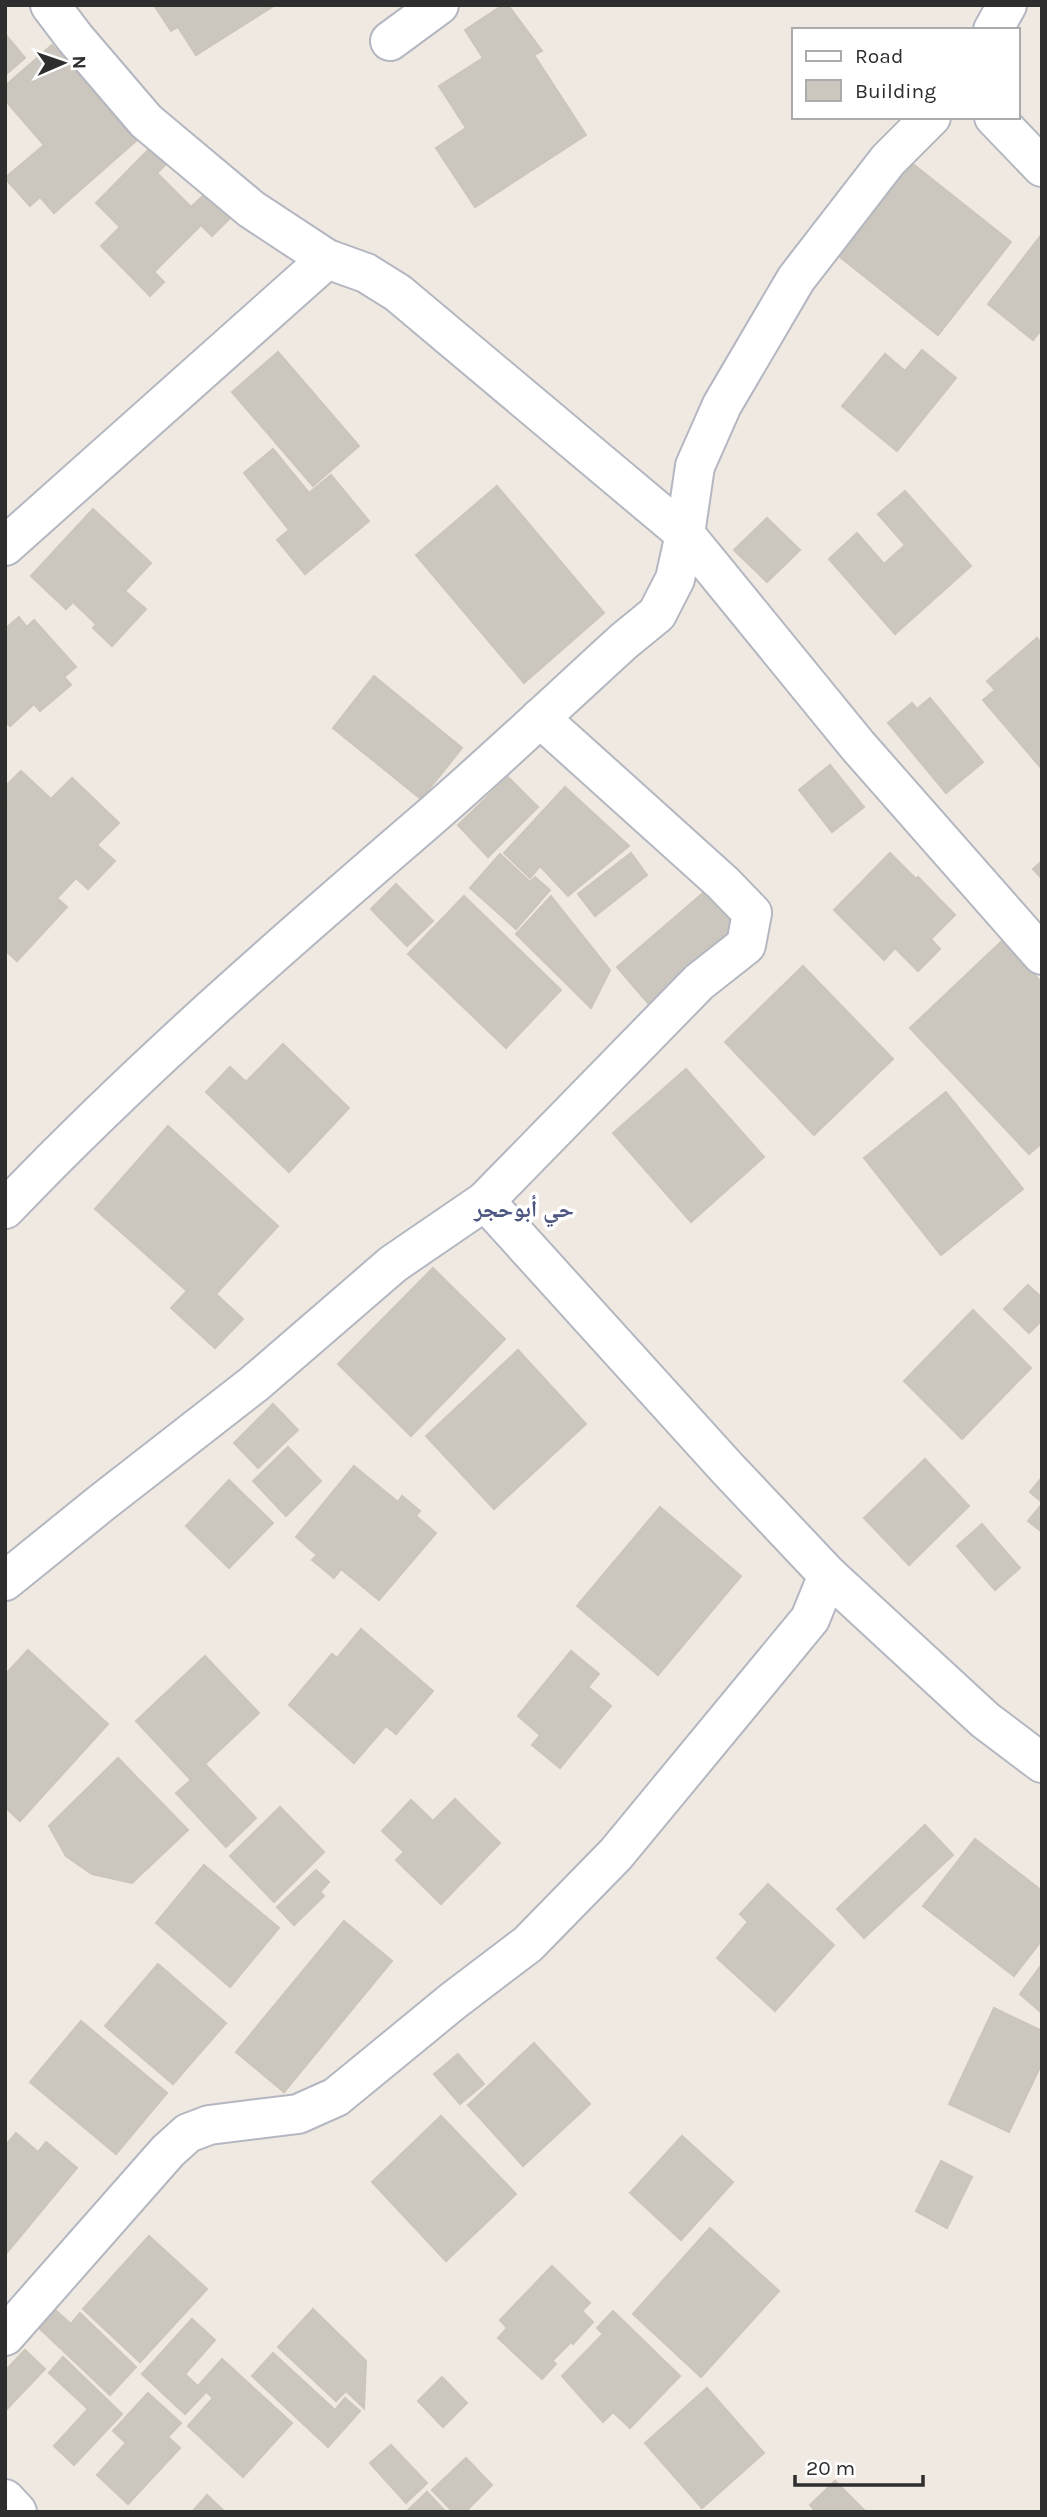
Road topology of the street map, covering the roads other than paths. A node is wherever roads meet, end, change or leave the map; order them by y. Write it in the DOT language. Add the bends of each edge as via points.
graph roads {
  1 [pos="50,5"];
  2 [pos="439,5"];
  3 [pos="1007,5"];
  4 [pos="994,28"];
  5 [pos="390,41"];
  6 [pos="929,119"];
  7 [pos="996,119"];
  8 [pos="1042,167"];
  9 [pos="327,259"];
  10 [pos="685,534"];
  11 [pos="5,545"];
  12 [pos="540,718"];
  13 [pos="1042,955"];
  14 [pos="485,1201"];
  15 [pos="5,1209"];
  16 [pos="828,1575"];
  17 [pos="5,1581"];
  18 [pos="1042,1763"];
  19 [pos="5,2336"];
  20 [pos="5,2499"];
  21 [pos="17,2512"];
  1 -- 9 [label="street" via="146,121 251,209"];
  2 -- 5 [label="street"];
  3 -- 4 [label="street"];
  6 -- 10 [label="street" via="888,160 796,279 722,405 695,466"];
  7 -- 8 [label="street"];
  9 -- 10 [label="street" via="366,273 398,293"];
  9 -- 11 [label="street"];
  10 -- 12 [label="street" via="675,579 657,614"];
  10 -- 13 [label="street" via="858,747"];
  12 -- 14 [label="street" via="752,913 746,945 699,982"];
  12 -- 15 [label="street" via="222,1000"];
  14 -- 16 [label="street"];
  14 -- 17 [label="street" via="393,1264 254,1384"];
  16 -- 18 [label="street" via="985,1720"];
  16 -- 19 [label="street" via="810,1619 616,1854 528,1944 336,2097 298,2114 209,2125 188,2133"];
  20 -- 21 [label="street"];
}
